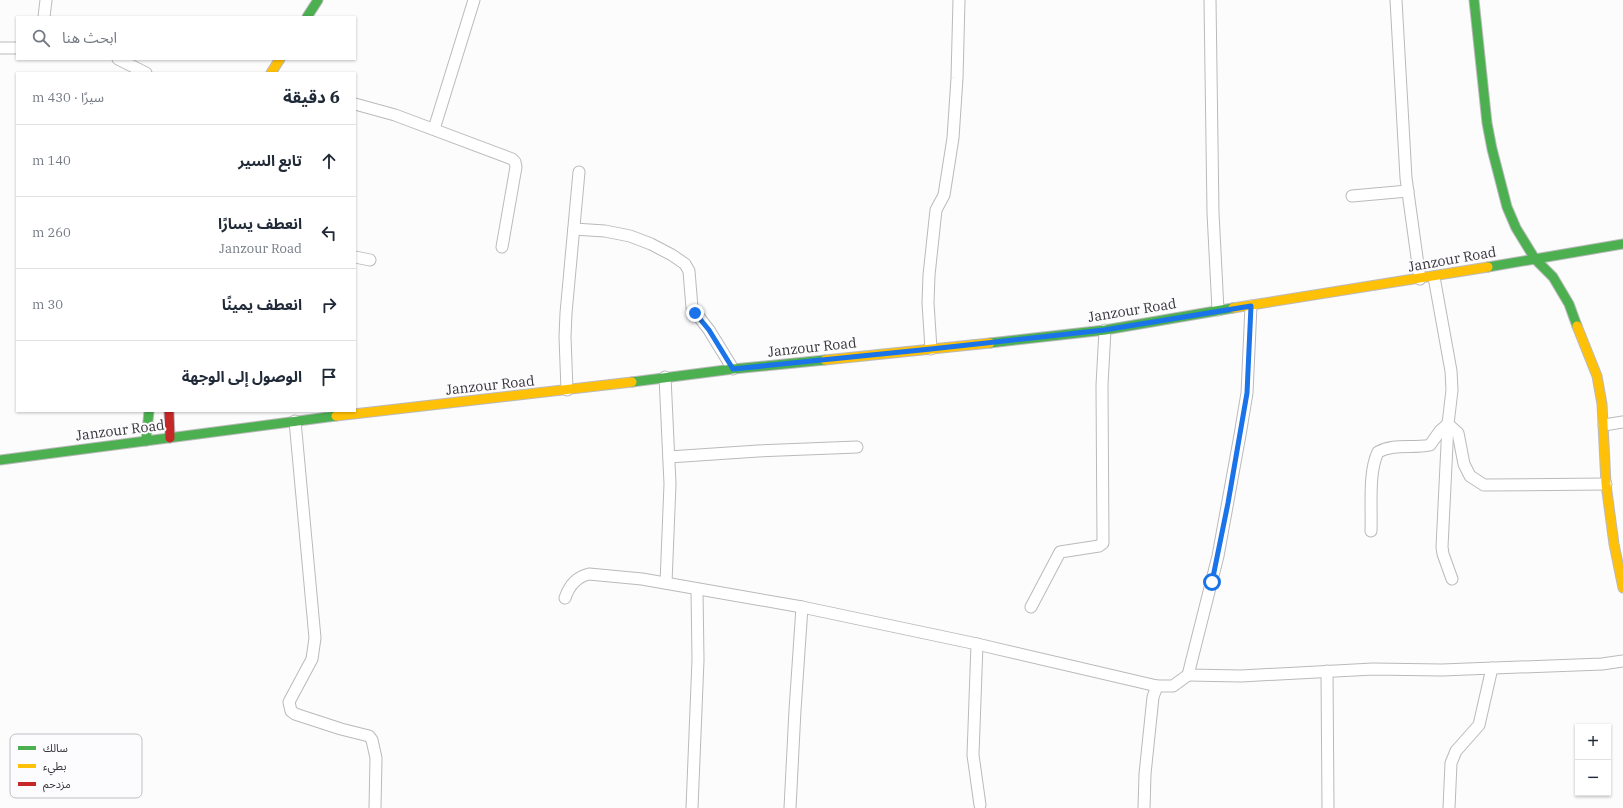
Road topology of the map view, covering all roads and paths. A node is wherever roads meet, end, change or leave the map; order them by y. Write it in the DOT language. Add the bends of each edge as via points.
graph roads {
  1 [pos="46,0"];
  2 [pos="318,0"];
  3 [pos="474,0"];
  4 [pos="959,0"];
  5 [pos="1210,0"];
  6 [pos="1396,0"];
  7 [pos="1474,0"];
  8 [pos="44,16"];
  9 [pos="308,16"];
  10 [pos="0,48"];
  11 [pos="16,48"];
  12 [pos="120,60"];
  13 [pos="279,60"];
  14 [pos="144,72"];
  15 [pos="272,72"];
  16 [pos="356,104"];
  17 [pos="434,129"];
  18 [pos="579,172"];
  19 [pos="1408,191"];
  20 [pos="1352,196"];
  21 [pos="574,229"];
  22 [pos="1623,244"];
  23 [pos="502,248"];
  24 [pos="356,257"];
  25 [pos="1535,259"];
  26 [pos="370,260"];
  27 [pos="1434,277"];
  28 [pos="1420,279"];
  29 [pos="1251,306"];
  30 [pos="1218,310"];
  31 [pos="1104,330"];
  32 [pos="931,349"];
  33 [pos="733,369"];
  34 [pos="665,377"];
  35 [pos="567,390"];
  36 [pos="149,412"];
  37 [pos="169,412"];
  38 [pos="295,421"];
  39 [pos="1623,422"];
  40 [pos="1448,424"];
  41 [pos="1604,425"];
  42 [pos="170,438"];
  43 [pos="146,441"];
  44 [pos="857,447"];
  45 [pos="669,457"];
  46 [pos="0,460"];
  47 [pos="1606,484"];
  48 [pos="1371,531"];
  49 [pos="1452,579"];
  50 [pos="666,583"];
  51 [pos="1623,588"];
  52 [pos="697,590"];
  53 [pos="565,598"];
  54 [pos="802,607"];
  55 [pos="1031,607"];
  56 [pos="977,644"];
  57 [pos="1623,661"];
  58 [pos="1492,668"];
  59 [pos="1327,672"];
  60 [pos="1188,675"];
  61 [pos="1157,686"];
  62 [pos="980,805"];
  63 [pos="376,808"];
  64 [pos="692,808"];
  65 [pos="790,808"];
  66 [pos="1144,808"];
  67 [pos="1328,808"];
  68 [pos="1449,808"];
  1 -- 8 [label="street"];
  2 -- 9 [label="main road"];
  3 -- 17 [label="street"];
  4 -- 32 [label="street" via="953,138 944,195 936,210 930,268 928,303"];
  5 -- 30 [label="street" via="1213,213"];
  6 -- 19 [label="street"];
  7 -- 25 [label="main road" via="1492,150 1507,207 1516,228"];
  10 -- 11 [label="street"];
  12 -- 14 [label="street"];
  13 -- 15 [label="main road"];
  16 -- 17 [label="street"];
  17 -- 23 [label="street" via="515,162"];
  18 -- 21 [label="street"];
  19 -- 20 [label="street"];
  19 -- 28 [label="street"];
  21 -- 33 [label="street" via="630,236 651,244 685,264 689,271 692,308"];
  21 -- 35 [label="street" via="566,313"];
  22 -- 25 [label="main road, Janzour Road"];
  24 -- 26 [label="street"];
  25 -- 27 [label="main road, Janzour Road"];
  25 -- 41 [label="main road" via="1553,277 1569,304 1597,376"];
  27 -- 28 [label="main road, Janzour Road"];
  27 -- 40 [label="street" via="1451,371 1452,390"];
  28 -- 29 [label="main road, Janzour Road"];
  29 -- 30 [label="main road, Janzour Road"];
  29 -- 60 [label="street" via="1247,393 1218,556"];
  30 -- 31 [label="main road, Janzour Road"];
  31 -- 32 [label="main road, Janzour Road"];
  31 -- 55 [label="street" via="1104,541 1099,546 1060,552"];
  32 -- 33 [label="main road, Janzour Road"];
  33 -- 34 [label="main road, Janzour Road"];
  34 -- 35 [label="main road, Janzour Road"];
  34 -- 45 [label="street"];
  35 -- 38 [label="main road, Janzour Road"];
  36 -- 43 [label="main road"];
  37 -- 42 [label="main road"];
  38 -- 42 [label="main road, Janzour Road"];
  38 -- 63 [label="street" via="315,638 312,659 290,698 289,707 295,714 369,736 376,758"];
  39 -- 41 [label="street"];
  40 -- 47 [label="street" via="1458,433 1464,464 1470,476 1484,485"];
  40 -- 48 [label="street" via="1430,445 1394,446 1378,452 1372,482"];
  40 -- 49 [label="street" via="1442,547"];
  41 -- 47 [label="main road"];
  42 -- 43 [label="main road, Janzour Road"];
  43 -- 46 [label="main road, Janzour Road"];
  44 -- 45 [label="street"];
  45 -- 50 [label="street"];
  47 -- 51 [label="main road"];
  50 -- 52 [label="street"];
  50 -- 53 [label="street" via="589,574 576,580 567,590"];
  52 -- 54 [label="street"];
  52 -- 64 [label="street" via="698,660"];
  54 -- 56 [label="street"];
  54 -- 65 [label="street"];
  56 -- 61 [label="street"];
  56 -- 62 [label="street" via="973,755"];
  57 -- 58 [label="street"];
  58 -- 59 [label="street"];
  58 -- 68 [label="street" via="1479,725 1456,751 1451,763"];
  59 -- 60 [label="street" via="1241,676"];
  59 -- 67 [label="street"];
  60 -- 61 [label="street" via="1172,686"];
  61 -- 66 [label="street" via="1151,708"];
}
